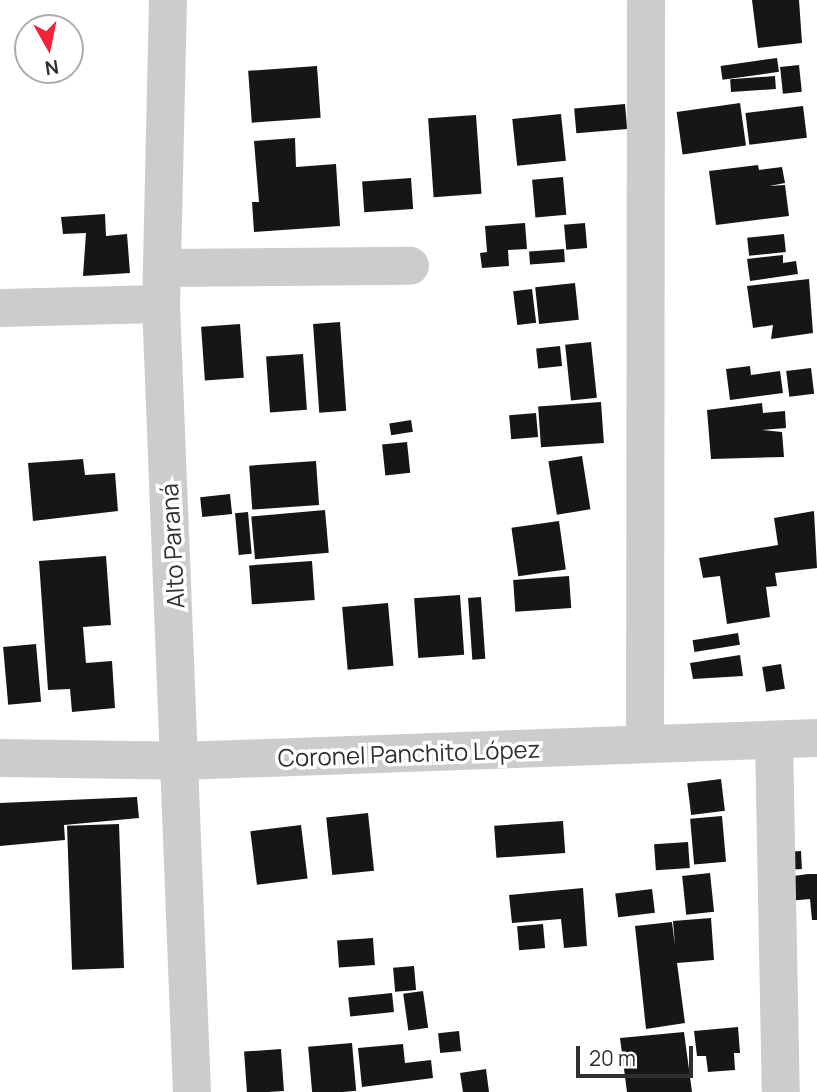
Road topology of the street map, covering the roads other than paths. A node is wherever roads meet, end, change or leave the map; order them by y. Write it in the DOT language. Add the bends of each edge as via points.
graph roads {
  1 [pos="168,0"];
  2 [pos="646,0"];
  3 [pos="410,266"];
  4 [pos="162,286"];
  5 [pos="0,308"];
  6 [pos="817,738"];
  7 [pos="774,740"];
  8 [pos="645,744"];
  9 [pos="0,758"];
  10 [pos="182,761"];
  11 [pos="192,1092"];
  12 [pos="781,1092"];
  1 -- 4 [label="street, Alto Paraná"];
  2 -- 8 [label="street"];
  3 -- 4 [label="street"];
  4 -- 5 [label="street"];
  4 -- 10 [label="street, Alto Paraná"];
  6 -- 7 [label="street, Coronel Panchito López"];
  7 -- 8 [label="street, Coronel Panchito López"];
  7 -- 12 [label="street"];
  8 -- 10 [label="street, Coronel Panchito López"];
  9 -- 10 [label="street, Coronel Panchito López"];
  10 -- 11 [label="street, Alto Paraná"];
}
